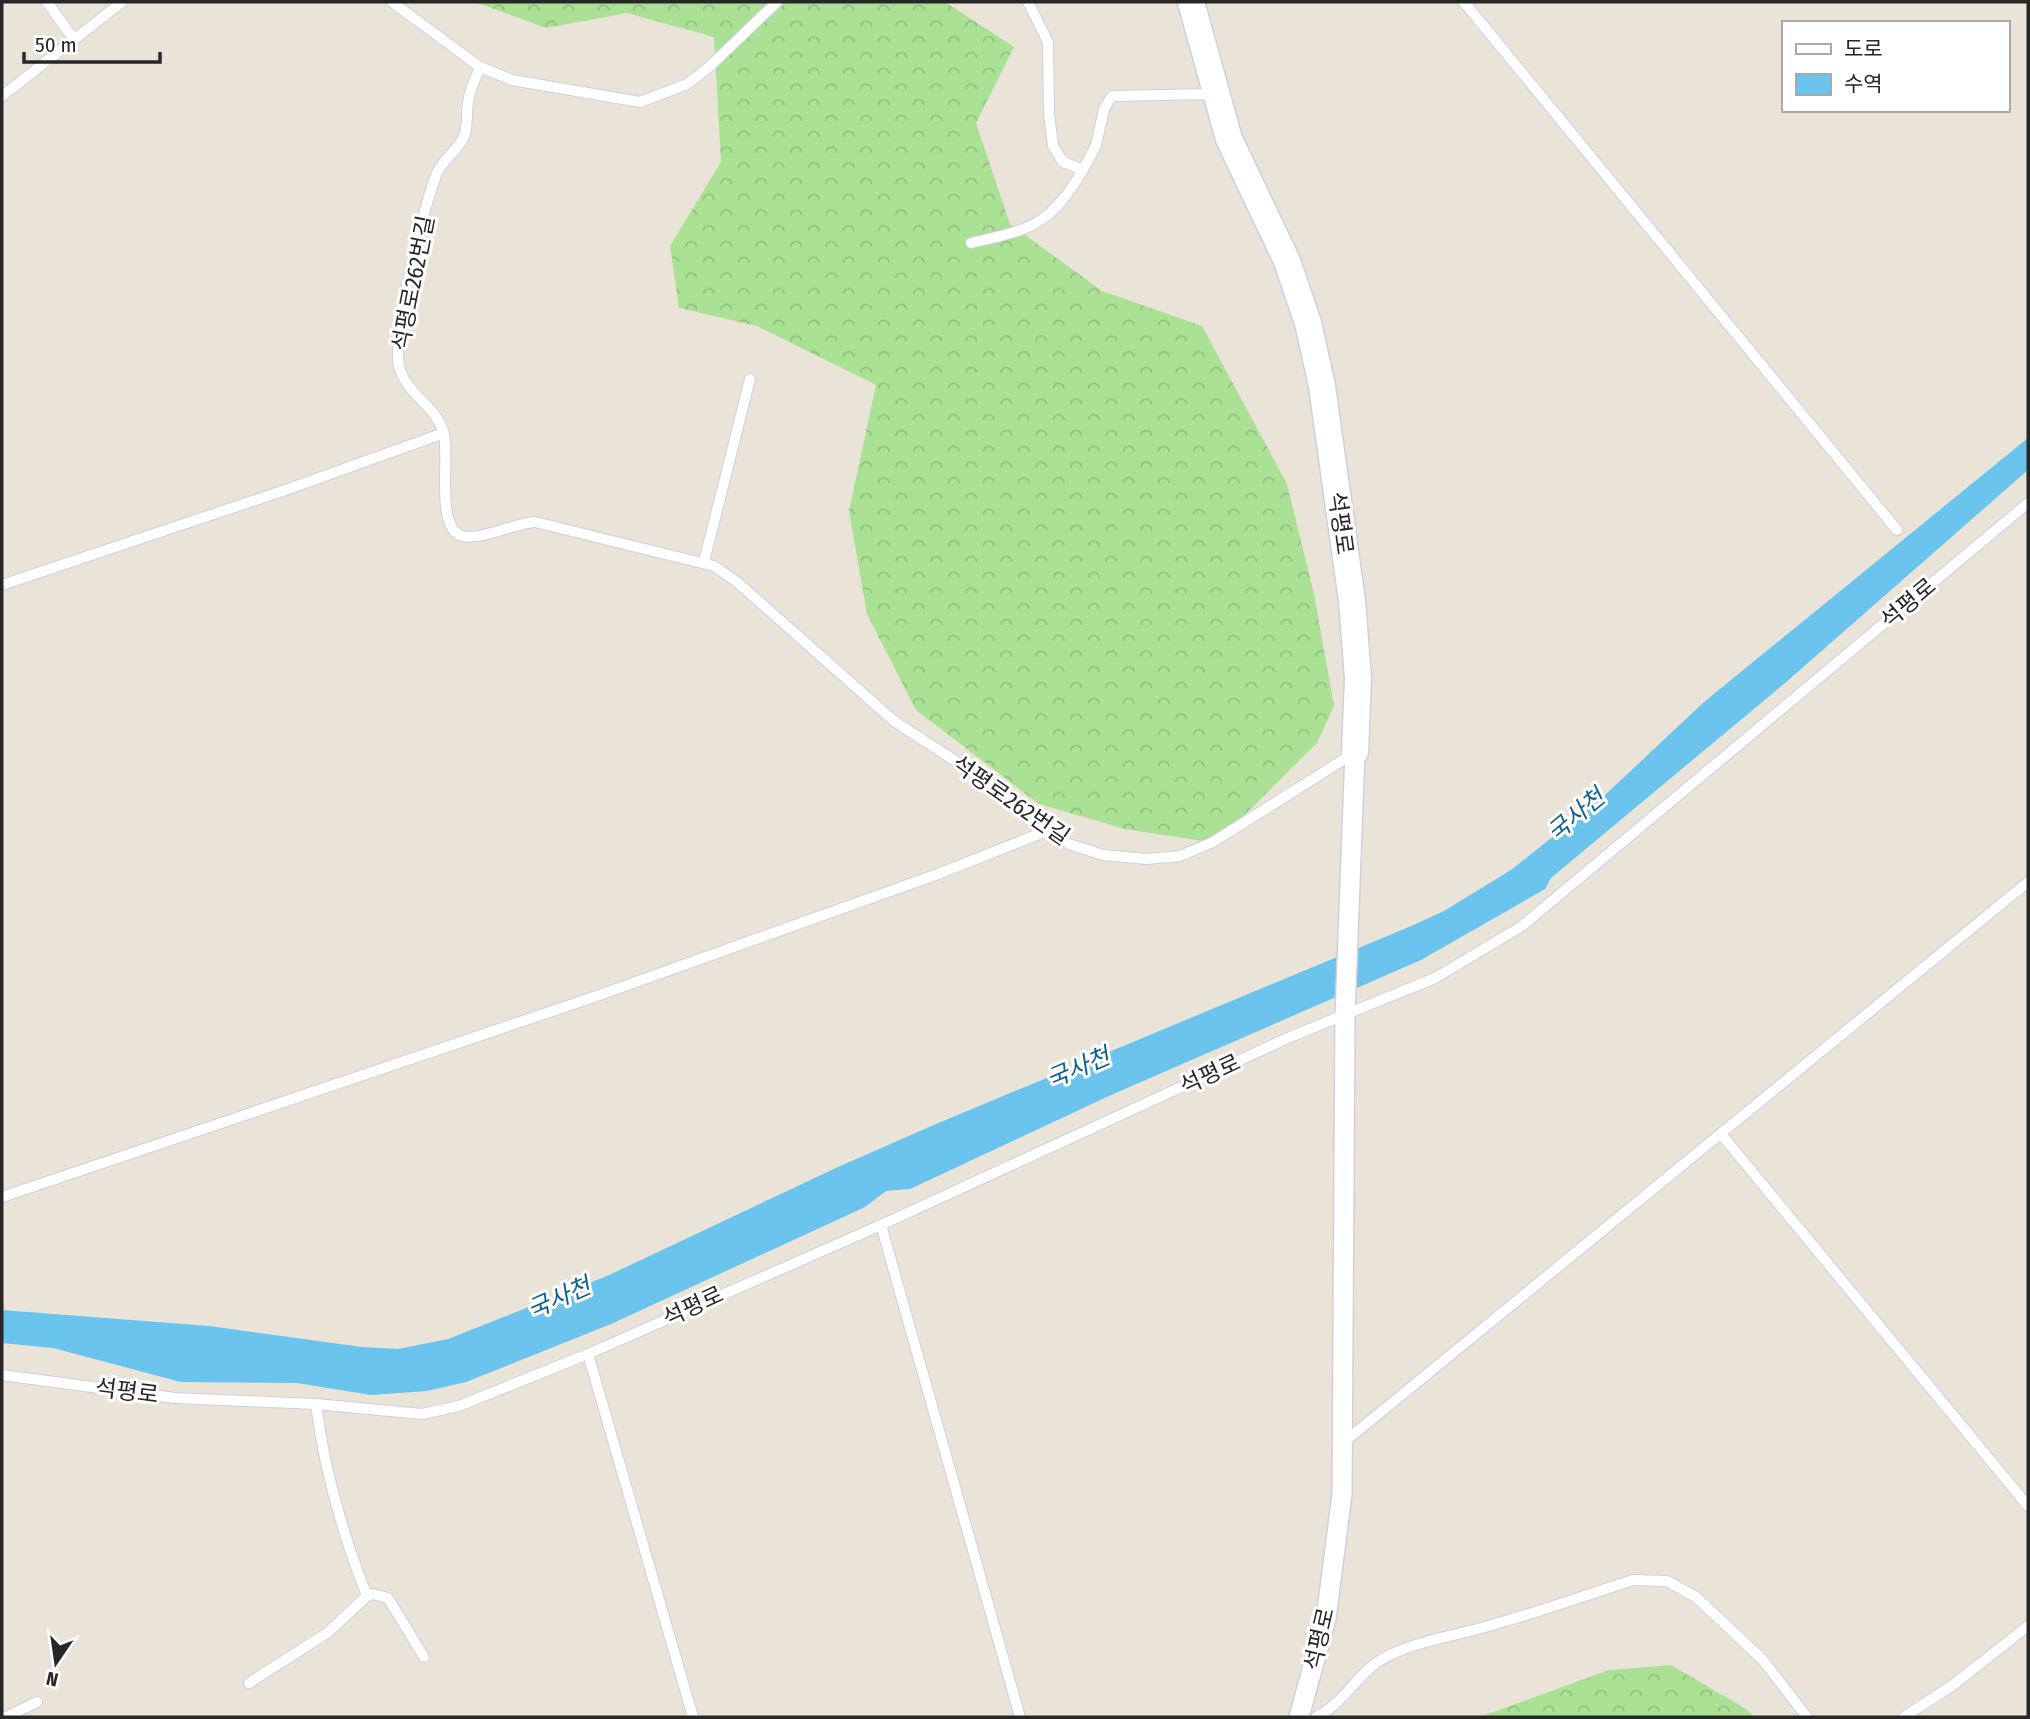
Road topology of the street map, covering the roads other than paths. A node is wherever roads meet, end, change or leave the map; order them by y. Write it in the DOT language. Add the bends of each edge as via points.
graph roads {
  1 [pos="47,2"];
  2 [pos="122,2"];
  3 [pos="392,2"];
  4 [pos="777,2"];
  5 [pos="1028,2"];
  6 [pos="1191,2"];
  7 [pos="1464,2"];
  8 [pos="73,38"];
  9 [pos="480,67"];
  10 [pos="1214,94"];
  11 [pos="2,96"];
  12 [pos="1083,170"];
  13 [pos="971,243"];
  14 [pos="750,379"];
  15 [pos="444,433"];
  16 [pos="2028,503"];
  17 [pos="1897,530"];
  18 [pos="704,562"];
  19 [pos="2,586"];
  20 [pos="1355,752"];
  21 [pos="1049,830"];
  22 [pos="2028,882"];
  23 [pos="1345,1010"];
  24 [pos="1721,1134"];
  25 [pos="2,1197"];
  26 [pos="881,1225"];
  27 [pos="588,1354"];
  28 [pos="2,1375"];
  29 [pos="316,1404"];
  30 [pos="1343,1443"];
  31 [pos="2028,1506"];
  32 [pos="367,1596"];
  33 [pos="2028,1626"];
  34 [pos="424,1657"];
  35 [pos="248,1684"];
  36 [pos="37,1702"];
  37 [pos="6,1717"];
  38 [pos="693,1717"];
  39 [pos="1020,1717"];
  40 [pos="1299,1717"];
  41 [pos="1316,1717"];
  42 [pos="1807,1717"];
  43 [pos="1904,1717"];
  1 -- 8 [label="lane"];
  2 -- 8 [label="lane"];
  3 -- 9 [label="lane"];
  4 -- 9 [label="lane" via="687,84 640,102 512,80"];
  5 -- 12 [label="lane" via="1048,42 1053,146 1063,162"];
  6 -- 10 [label="street, 석평로"];
  7 -- 17 [label="lane"];
  8 -- 11 [label="lane"];
  9 -- 15 [label="lane, 석평로262번길" via="468,97 460,145 439,169 433,184 411,270 398,348 404,379"];
  10 -- 12 [label="lane" via="1112,96"];
  10 -- 20 [label="street, 석평로" via="1229,139 1287,261 1308,323 1322,386 1352,601"];
  12 -- 13 [label="lane" via="1064,203 1049,216 1013,233"];
  14 -- 18 [label="lane"];
  15 -- 18 [label="lane, 석평로262번길" via="448,449 446,516 462,536 535,522"];
  15 -- 19 [label="lane"];
  16 -- 23 [label="lane, 석평로" via="1522,926 1435,978"];
  18 -- 21 [label="lane, 석평로262번길" via="737,582 894,721 989,783"];
  20 -- 21 [label="lane, 석평로262번길" via="1213,842 1180,856 1103,855 1069,844"];
  20 -- 23 [label="street, 석평로"];
  21 -- 25 [label="lane" via="591,998"];
  22 -- 24 [label="lane"];
  23 -- 26 [label="lane, 석평로"];
  23 -- 30 [label="street, 석평로"];
  24 -- 30 [label="lane"];
  24 -- 31 [label="lane"];
  26 -- 27 [label="lane, 석평로"];
  26 -- 39 [label="lane"];
  27 -- 29 [label="lane, 석평로" via="439,1412 415,1414"];
  27 -- 38 [label="lane"];
  28 -- 29 [label="lane, 석평로" via="175,1398"];
  29 -- 32 [label="lane" via="321,1443"];
  30 -- 40 [label="street, 석평로" via="1342,1494 1326,1619"];
  32 -- 34 [label="lane" via="388,1598"];
  32 -- 35 [label="lane" via="327,1633"];
  33 -- 43 [label="lane"];
  36 -- 37 [label="lane"];
  41 -- 42 [label="lane" via="1329,1711 1374,1663 1398,1651 1633,1580 1652,1579 1679,1586 1720,1616 1762,1659"];
}
